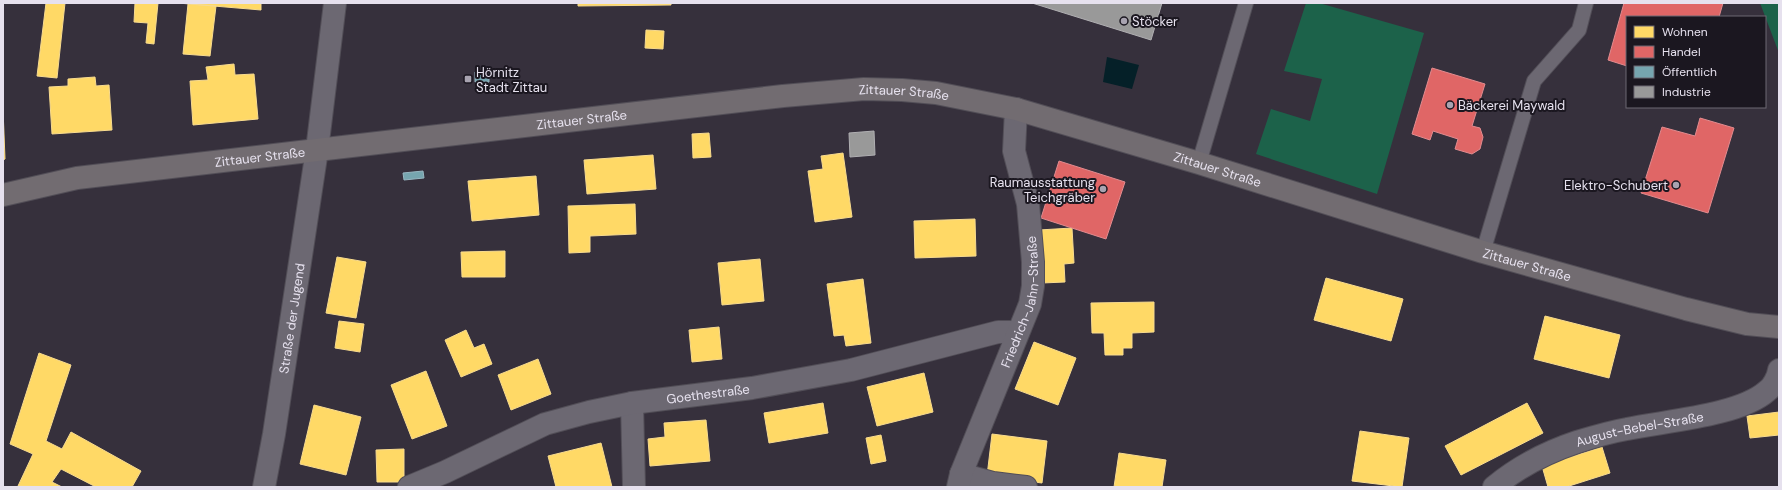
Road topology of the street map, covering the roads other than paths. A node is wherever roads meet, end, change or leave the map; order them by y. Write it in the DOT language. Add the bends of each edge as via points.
graph roads {
  1 [pos="335,3"];
  2 [pos="1246,3"];
  3 [pos="1586,3"];
  4 [pos="1016,109"];
  5 [pos="317,150"];
  6 [pos="1199,163"];
  7 [pos="3,195"];
  8 [pos="1483,252"];
  9 [pos="1779,326"];
  10 [pos="1018,332"];
  11 [pos="1779,370"];
  12 [pos="632,403"];
  13 [pos="960,481"];
  14 [pos="264,487"];
  15 [pos="408,487"];
  16 [pos="634,487"];
  17 [pos="1026,487"];
  18 [pos="1494,487"];
  1 -- 5 [label="street, Straße der Jugend"];
  2 -- 6 [label="lane"];
  3 -- 8 [label="lane" via="1579,30 1534,81"];
  4 -- 5 [label="main road, Zittauer Straße" via="936,93 864,89"];
  4 -- 6 [label="main road, Zittauer Straße"];
  4 -- 10 [label="street, Friedrich-Jahn-Straße" via="1014,151 1028,204 1033,262 1030,304"];
  5 -- 7 [label="main road, Zittauer Straße" via="77,178"];
  5 -- 14 [label="street, Straße der Jugend"];
  6 -- 8 [label="main road, Zittauer Straße"];
  8 -- 9 [label="main road, Zittauer Straße" via="1686,309 1747,324"];
  10 -- 12 [label="street, Goethestraße" via="998,332 836,372 752,388"];
  10 -- 13 [label="street, Friedrich-Jahn-Straße"];
  11 -- 18 [label="street, August-Bebel-Straße" via="1768,391 1748,402 1716,413 1626,429 1576,443 1541,457 1507,476"];
  12 -- 15 [label="street, Goethestraße" via="545,424"];
  12 -- 16 [label="street"];
  13 -- 17 [label="street"];
}
